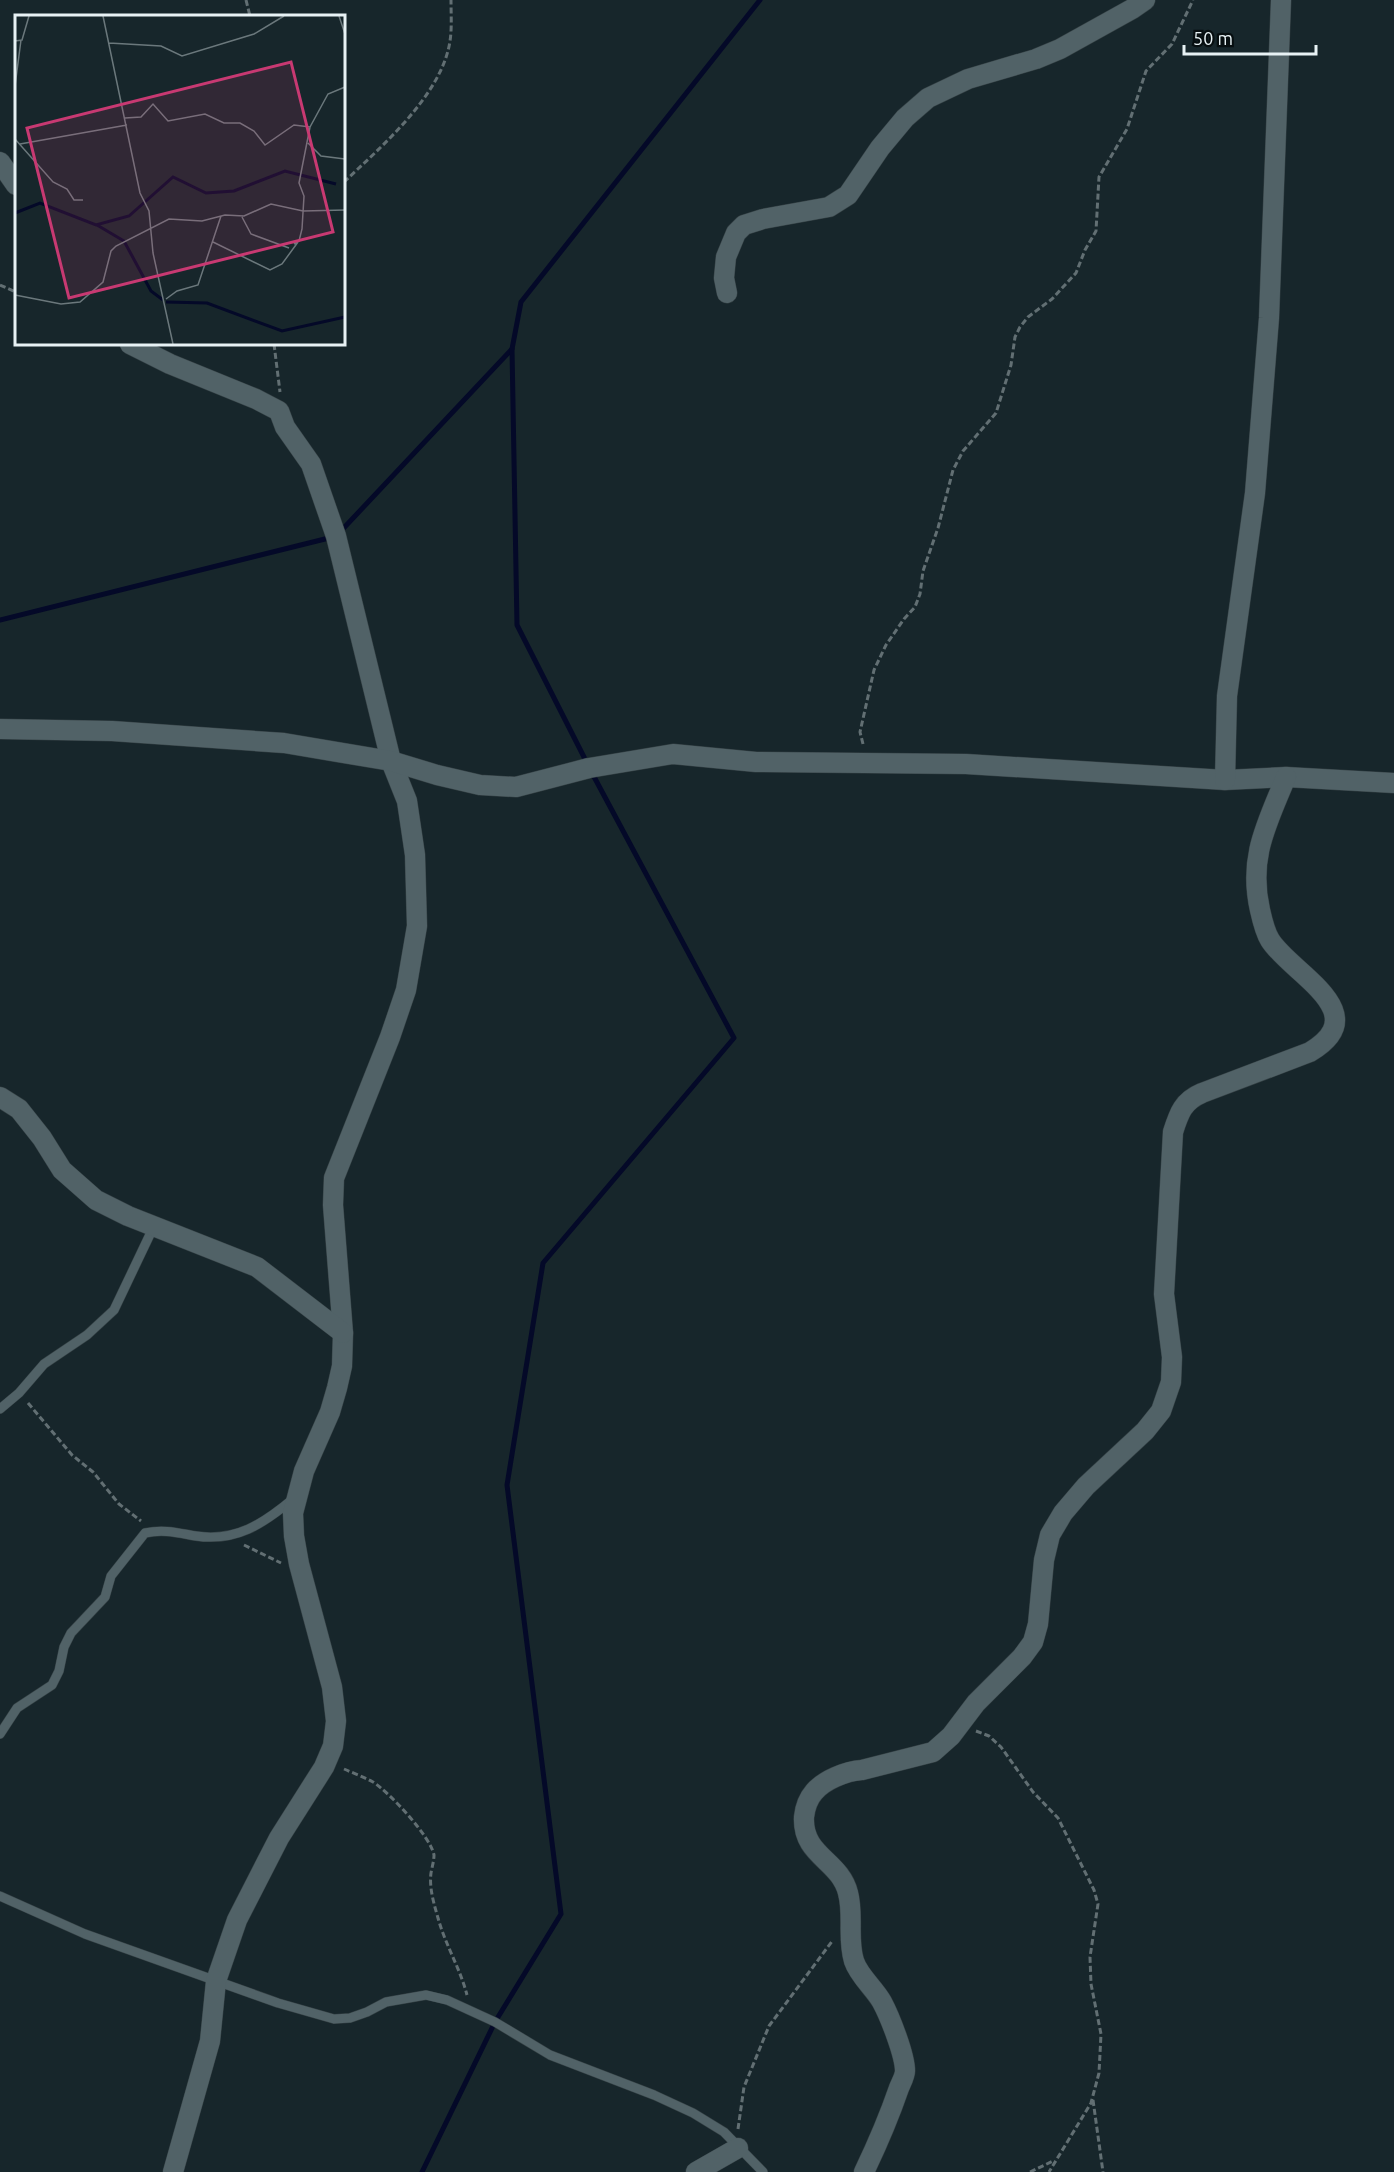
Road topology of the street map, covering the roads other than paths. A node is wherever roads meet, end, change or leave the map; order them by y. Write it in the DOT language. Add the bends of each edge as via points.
graph roads {
  1 [pos="1144,0"];
  2 [pos="1281,0"];
  3 [pos="0,162"];
  4 [pos="15,184"];
  5 [pos="727,293"];
  6 [pos="132,345"];
  7 [pos="0,729"];
  8 [pos="391,760"];
  9 [pos="1286,777"];
  10 [pos="1225,780"];
  11 [pos="1394,783"];
  12 [pos="0,1097"];
  13 [pos="154,1226"];
  14 [pos="343,1332"];
  15 [pos="0,1409"];
  16 [pos="297,1495"];
  17 [pos="0,1734"];
  18 [pos="0,1896"];
  19 [pos="216,1981"];
  20 [pos="738,2148"];
  21 [pos="173,2172"];
  22 [pos="696,2172"];
  23 [pos="763,2172"];
  24 [pos="864,2172"];
  1 -- 5 [label="street" via="1060,49 968,79 928,98 880,148 848,195 830,207 744,225 736,233 726,257"];
  2 -- 10 [label="street" via="1269,318 1255,493 1227,696"];
  3 -- 4 [label="street"];
  6 -- 8 [label="street" via="279,411 285,427 311,464 336,536"];
  7 -- 8 [label="street" via="112,731 284,743"];
  8 -- 10 [label="street" via="480,785 516,787 589,768 673,754 756,762 966,764"];
  8 -- 14 [label="street" via="407,801 415,855 417,927 406,990 334,1178"];
  9 -- 10 [label="street"];
  9 -- 11 [label="street"];
  9 -- 24 [label="street" via="1255,865 1260,909 1268,939 1326,995 1334,1022 1330,1036 1321,1046 1190,1098 1179,1111 1173,1132 1164,1294 1171,1382 1161,1411 1063,1513 1050,1534 1033,1642 951,1736 933,1752 851,1771 816,1789 808,1800 804,1829 814,1850 838,1872 848,1892 855,1963 882,2003 905,2072"];
  12 -- 13 [label="street" via="19,1109 62,1170 96,1200"];
  13 -- 14 [label="street" via="257,1267"];
  13 -- 15 [label="lane" via="114,1310 87,1335 44,1364"];
  14 -- 16 [label="street" via="337,1388"];
  16 -- 17 [label="lane" via="278,1511 229,1537 162,1530 145,1533 111,1576 105,1597 71,1633 52,1685 17,1708"];
  16 -- 19 [label="street" via="294,1536 332,1687 336,1721 333,1746 251,1891"];
  18 -- 19 [label="lane" via="85,1934"];
  19 -- 20 [label="lane" via="334,2019 367,2012 386,2002 426,1995 447,2000 495,2022 550,2055 693,2113 724,2132"];
  19 -- 21 [label="street" via="210,2041"];
  20 -- 22 [label="street"];
  20 -- 23 [label="lane"];
}
